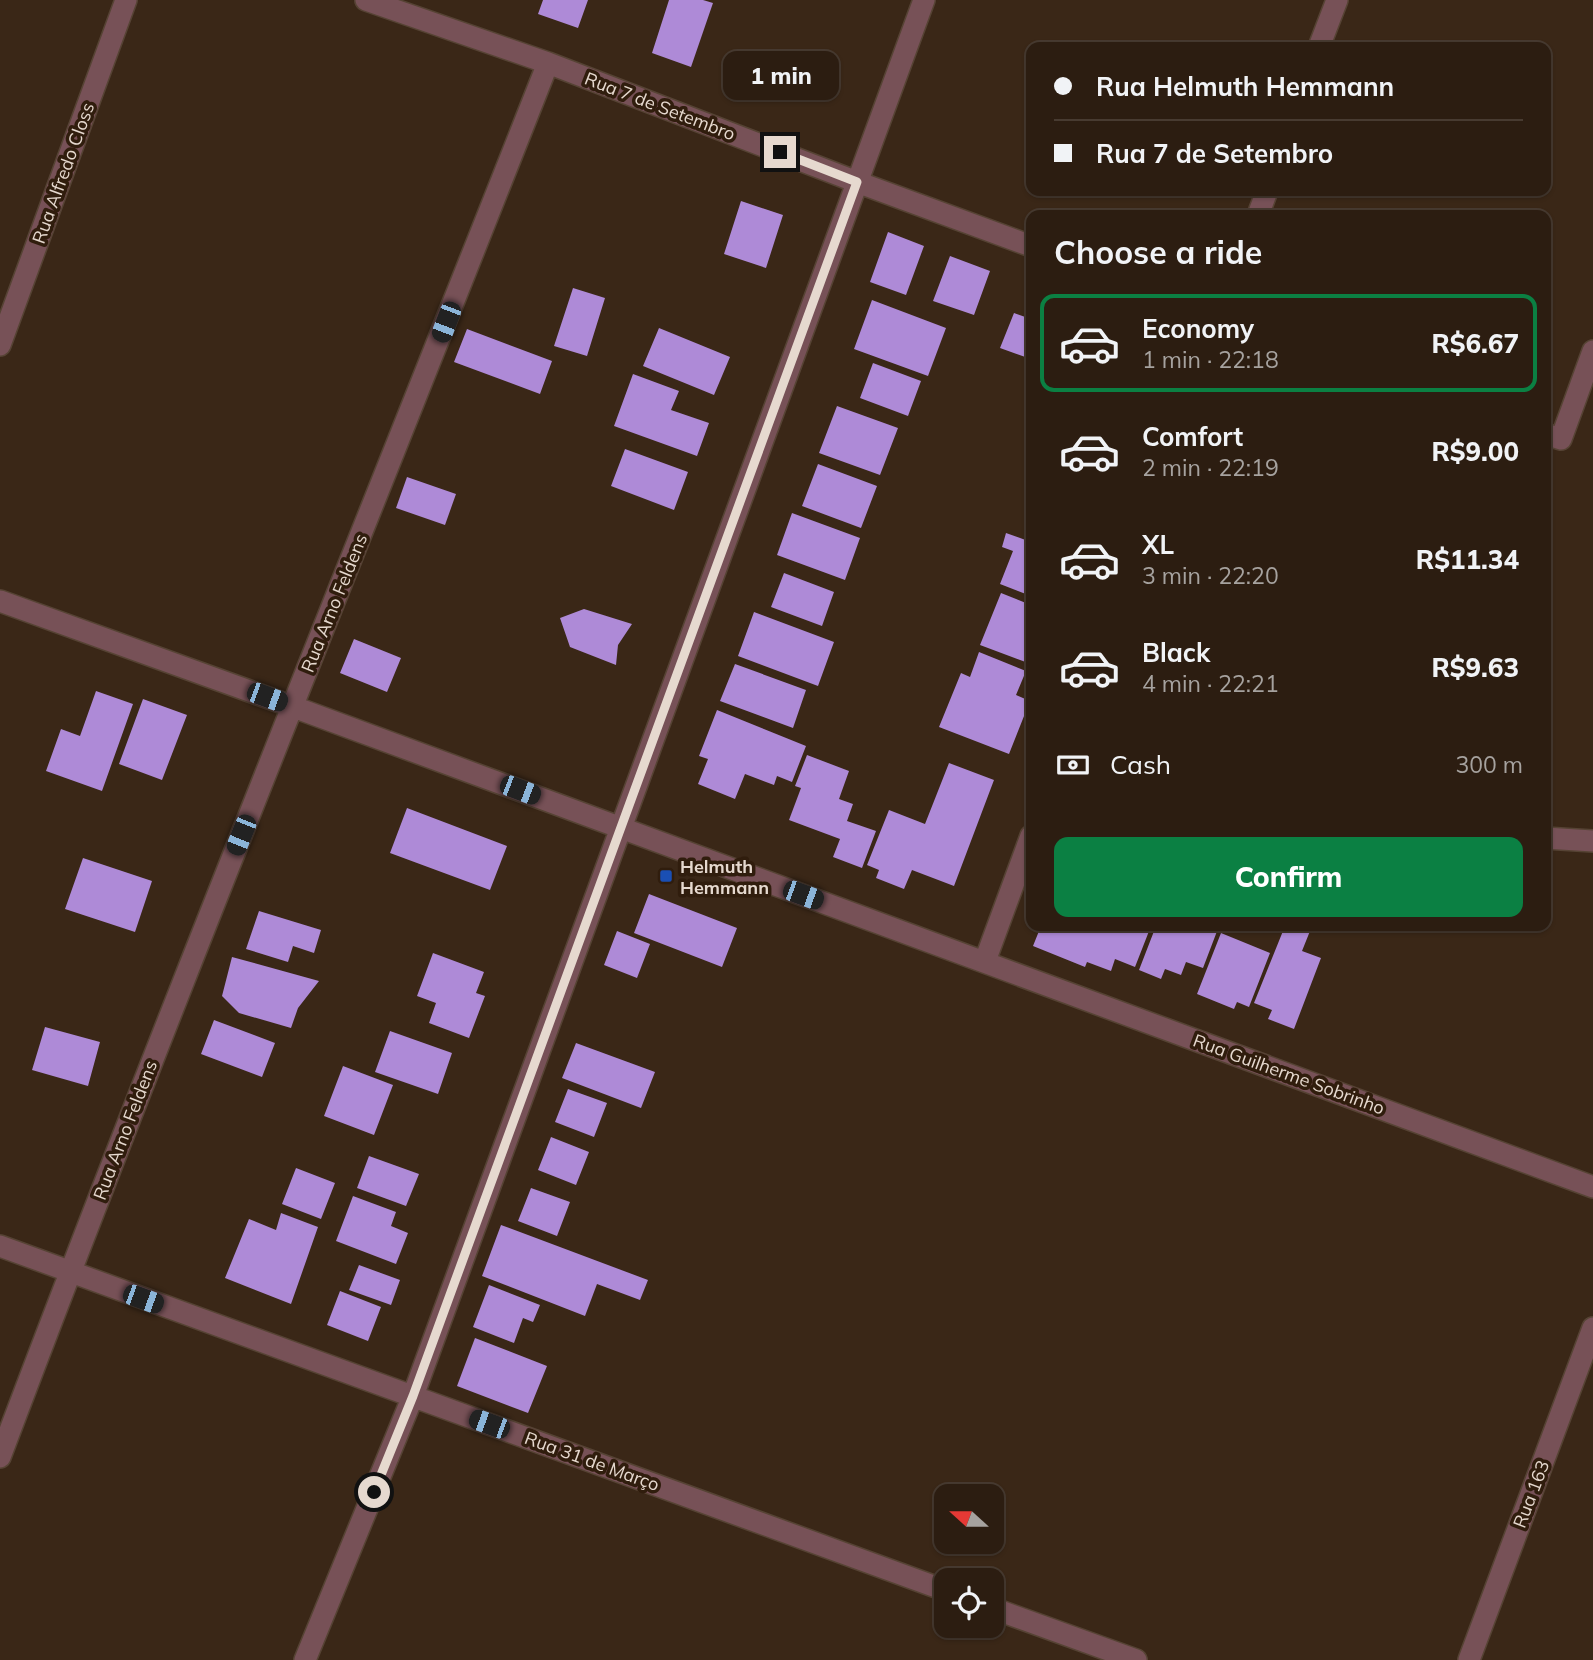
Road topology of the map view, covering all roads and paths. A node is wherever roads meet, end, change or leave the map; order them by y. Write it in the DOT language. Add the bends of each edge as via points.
graph roads {
  1 [pos="126,0"];
  2 [pos="366,0"];
  3 [pos="924,0"];
  4 [pos="1337,0"];
  5 [pos="1321,42"];
  6 [pos="548,63"];
  7 [pos="857,182"];
  8 [pos="1026,244"];
  9 [pos="0,345"];
  10 [pos="1593,351"];
  11 [pos="1553,437"];
  12 [pos="0,601"];
  13 [pos="292,706"];
  14 [pos="621,828"];
  15 [pos="1551,838"];
  16 [pos="1593,841"];
  17 [pos="1026,850"];
  18 [pos="985,961"];
  19 [pos="1593,1187"];
  20 [pos="0,1246"];
  21 [pos="69,1272"];
  22 [pos="1593,1328"];
  23 [pos="413,1396"];
  24 [pos="0,1457"];
  25 [pos="934,1586"];
  26 [pos="1004,1612"];
  27 [pos="305,1660"];
  28 [pos="1136,1660"];
  29 [pos="1469,1660"];
  1 -- 9 [label="street, Rua Alfredo Closs"];
  2 -- 6 [label="street, Rua 7 de Setembro"];
  3 -- 7 [label="street"];
  4 -- 5 [label="street"];
  6 -- 7 [label="street, Rua 7 de Setembro"];
  6 -- 13 [label="street, Rua Arno Feldens"];
  7 -- 8 [label="street, Rua 7 de Setembro"];
  7 -- 14 [label="street"];
  10 -- 11 [label="street"];
  12 -- 13 [label="street, Rua Guilherme Sobrinho"];
  13 -- 14 [label="street, Rua Guilherme Sobrinho"];
  13 -- 21 [label="street, Rua Arno Feldens"];
  14 -- 18 [label="street, Rua Guilherme Sobrinho"];
  14 -- 23 [label="street"];
  15 -- 16 [label="street"];
  17 -- 18 [label="street"];
  18 -- 19 [label="street, Rua Guilherme Sobrinho"];
  20 -- 21 [label="street, Rua 31 de Março"];
  21 -- 23 [label="street, Rua 31 de Março"];
  21 -- 24 [label="street, Rua Arno Feldens"];
  22 -- 29 [label="street, Rua 163"];
  23 -- 25 [label="street, Rua 31 de Março"];
  23 -- 27 [label="street"];
  26 -- 28 [label="street"];
}
